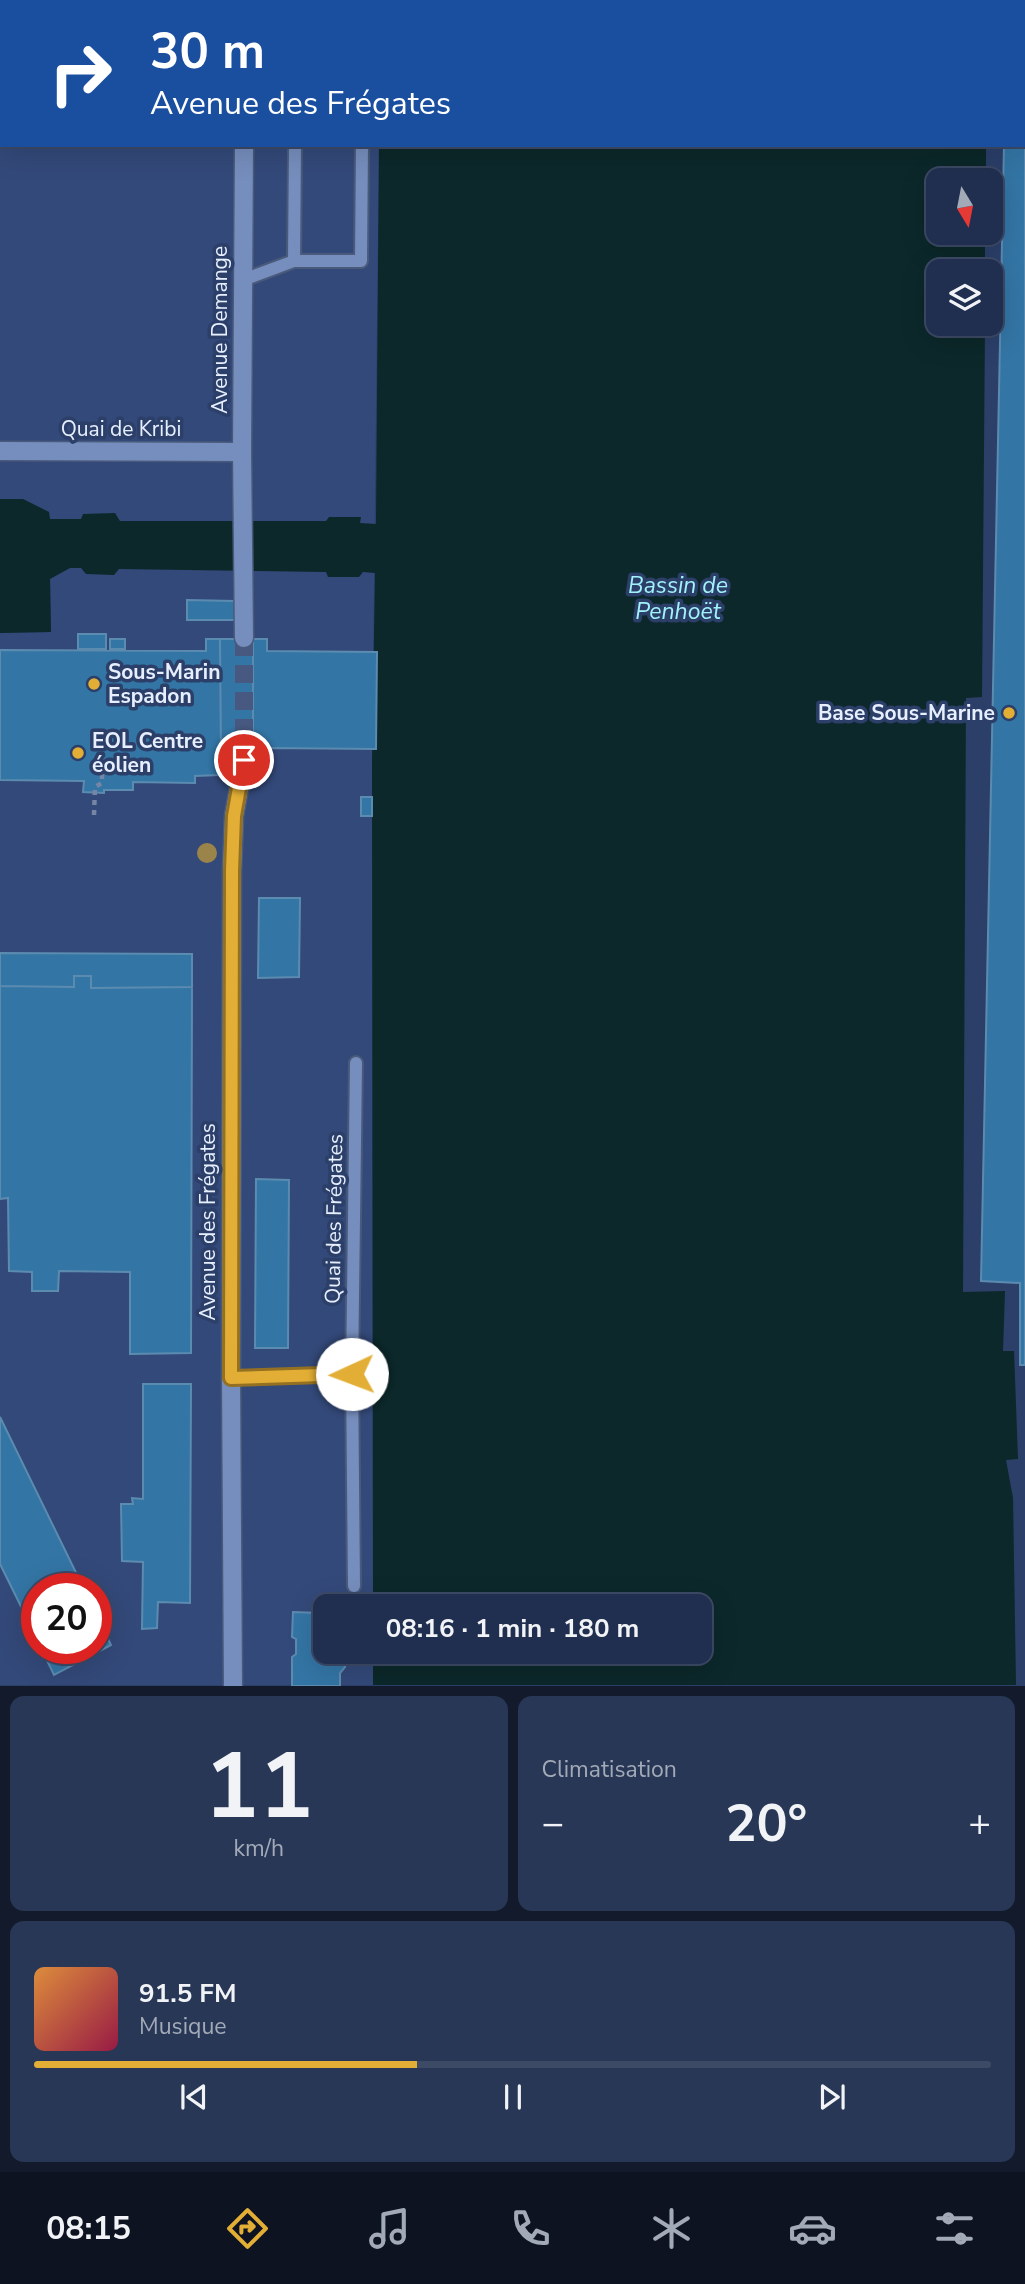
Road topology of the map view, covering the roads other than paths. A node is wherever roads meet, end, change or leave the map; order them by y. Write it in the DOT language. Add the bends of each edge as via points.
graph roads {
  1 [pos="244,147"];
  2 [pos="295,147"];
  3 [pos="362,147"];
  4 [pos="294,261"];
  5 [pos="243,280"];
  6 [pos="0,451"];
  7 [pos="242,452"];
  8 [pos="244,638"];
  9 [pos="244,760"];
  10 [pos="356,1063"];
  11 [pos="352,1374"];
  12 [pos="231,1378"];
  13 [pos="354,1587"];
  14 [pos="233,1685"];
  1 -- 5 [label="street, Avenue Demange"];
  2 -- 4 [label="lane"];
  3 -- 4 [label="lane" via="361,261"];
  4 -- 5 [label="lane"];
  5 -- 7 [label="street, Avenue Demange"];
  6 -- 7 [label="street, Quai de Kribi"];
  7 -- 8 [label="street, Avenue Demange"];
  9 -- 12 [label="street, Avenue des Frégates" via="234,816 232,871"];
  10 -- 11 [label="lane, Quai des Frégates"];
  11 -- 12 [label="lane"];
  11 -- 13 [label="lane, Quai des Frégates"];
  12 -- 14 [label="street, Avenue des Frégates"];
}
